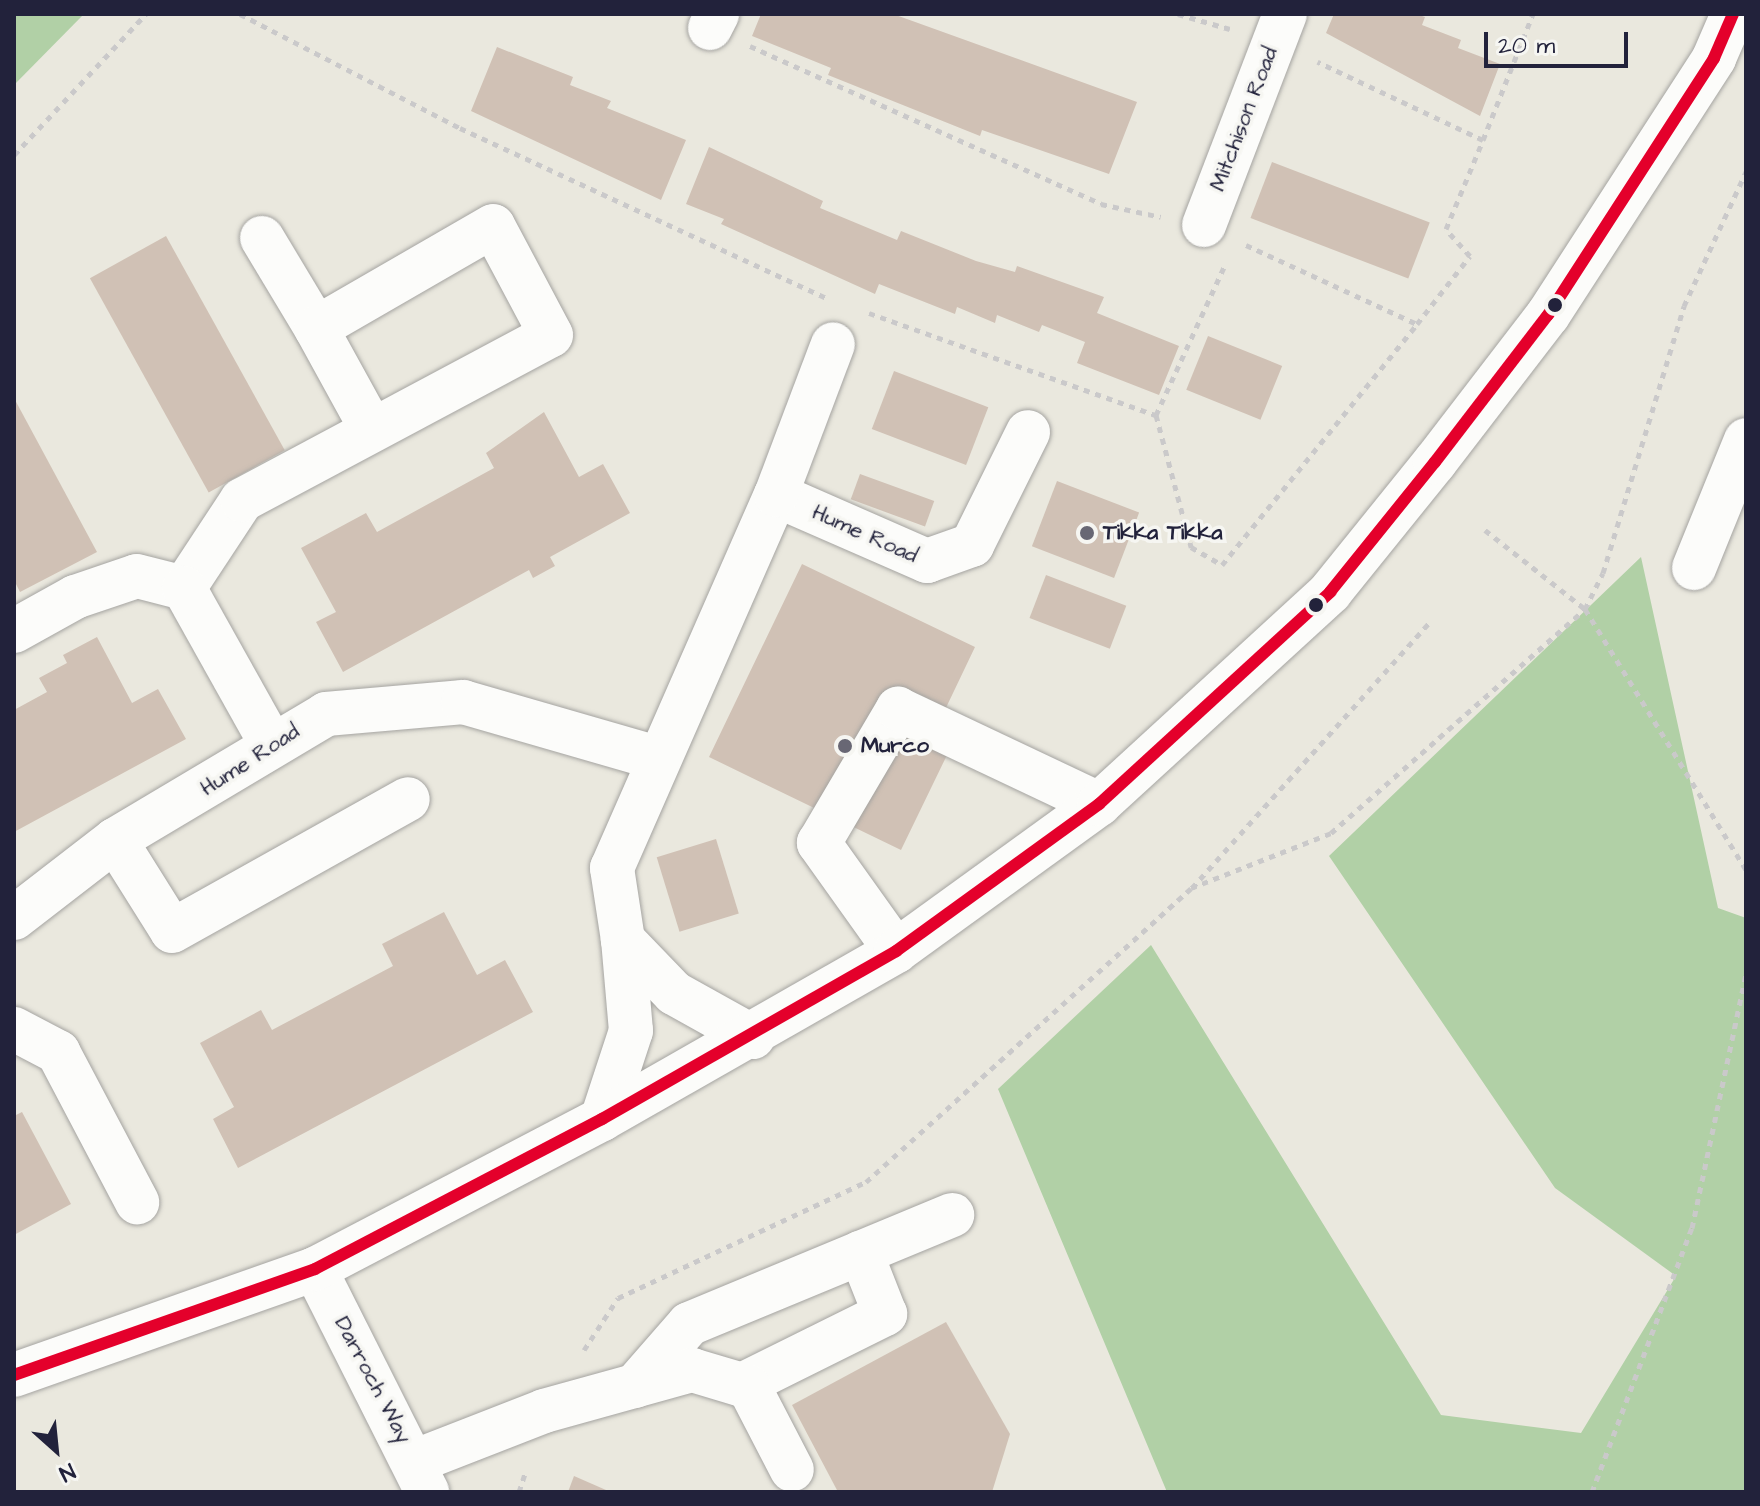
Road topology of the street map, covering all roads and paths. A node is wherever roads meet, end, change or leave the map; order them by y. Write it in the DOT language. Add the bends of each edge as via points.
graph roads {
  1 [pos="146,14"];
  2 [pos="1285,14"];
  3 [pos="1533,14"];
  4 [pos="1733,14"];
  5 [pos="1483,140"];
  6 [pos="14,155"];
  7 [pos="1746,172"];
  8 [pos="262,238"];
  9 [pos="1217,240"];
  10 [pos="1417,324"];
  11 [pos="316,328"];
  12 [pos="833,344"];
  13 [pos="1156,415"];
  14 [pos="372,430"];
  15 [pos="1028,432"];
  16 [pos="1333,435"];
  17 [pos="1746,440"];
  18 [pos="776,495"];
  19 [pos="1485,530"];
  20 [pos="1694,568"];
  21 [pos="184,588"];
  22 [pos="1585,609"];
  23 [pos="1431,621"];
  24 [pos="14,631"];
  25 [pos="270,742"];
  26 [pos="657,758"];
  27 [pos="408,799"];
  28 [pos="1099,804"];
  29 [pos="115,840"];
  30 [pos="1746,870"];
  31 [pos="1191,888"];
  32 [pos="14,918"];
  33 [pos="623,940"];
  34 [pos="896,951"];
  35 [pos="1746,973"];
  36 [pos="14,1029"];
  37 [pos="753,1037"];
  38 [pos="602,1119"];
  39 [pos="137,1202"];
  40 [pos="952,1215"];
  41 [pos="861,1253"];
  42 [pos="315,1269"];
  43 [pos="14,1375"];
  44 [pos="742,1385"];
  45 [pos="635,1386"];
  46 [pos="544,1411"];
  47 [pos="792,1470"];
  48 [pos="421,1476"];
  49 [pos="519,1492"];
  50 [pos="1592,1492"];
  1 -- 6 [label="path"];
  2 -- 9 [label="street, Mitchison Road"];
  3 -- 5 [label="path"];
  4 -- 28 [label="street" via="1714,58 1548,315 1416,485 1330,592"];
  7 -- 22 [label="path" via="1684,306 1603,573"];
  8 -- 11 [label="street"];
  9 -- 13 [label="path"];
  10 -- 16 [label="path"];
  11 -- 14 [label="street"];
  11 -- 14 [label="street" via="493,226 551,335"];
  12 -- 18 [label="street"];
  14 -- 21 [label="street" via="242,500"];
  15 -- 18 [label="street, Hume Road" via="972,545 927,561"];
  17 -- 20 [label="street"];
  18 -- 26 [label="street"];
  19 -- 22 [label="path"];
  21 -- 24 [label="street" via="137,576 75,597"];
  21 -- 25 [label="street"];
  22 -- 30 [label="path"];
  22 -- 31 [label="path" via="1331,833"];
  23 -- 31 [label="path"];
  25 -- 26 [label="street, Hume Road" via="326,714 463,702"];
  25 -- 29 [label="street, Hume Road"];
  26 -- 33 [label="street" via="612,868"];
  27 -- 29 [label="street" via="172,931"];
  28 -- 34 [label="street"];
  28 -- 34 [label="street" via="898,709 819,843"];
  29 -- 32 [label="street, Hume Road"];
  31 -- 46 [label="path" via="866,1182 618,1298"];
  33 -- 37 [label="street" via="674,993"];
  33 -- 38 [label="street" via="631,1031"];
  34 -- 37 [label="street"];
  35 -- 50 [label="path" via="1692,1228"];
  36 -- 39 [label="street" via="58,1052"];
  37 -- 38 [label="street"];
  38 -- 42 [label="street"];
  40 -- 41 [label="street"];
  41 -- 44 [label="street" via="885,1314"];
  41 -- 45 [label="street" via="689,1324"];
  42 -- 43 [label="street"];
  42 -- 48 [label="street, Darroch Way"];
  44 -- 45 [label="street" via="692,1370"];
  44 -- 47 [label="street"];
  45 -- 46 [label="street"];
  46 -- 48 [label="street"];
  46 -- 49 [label="path"];
}
